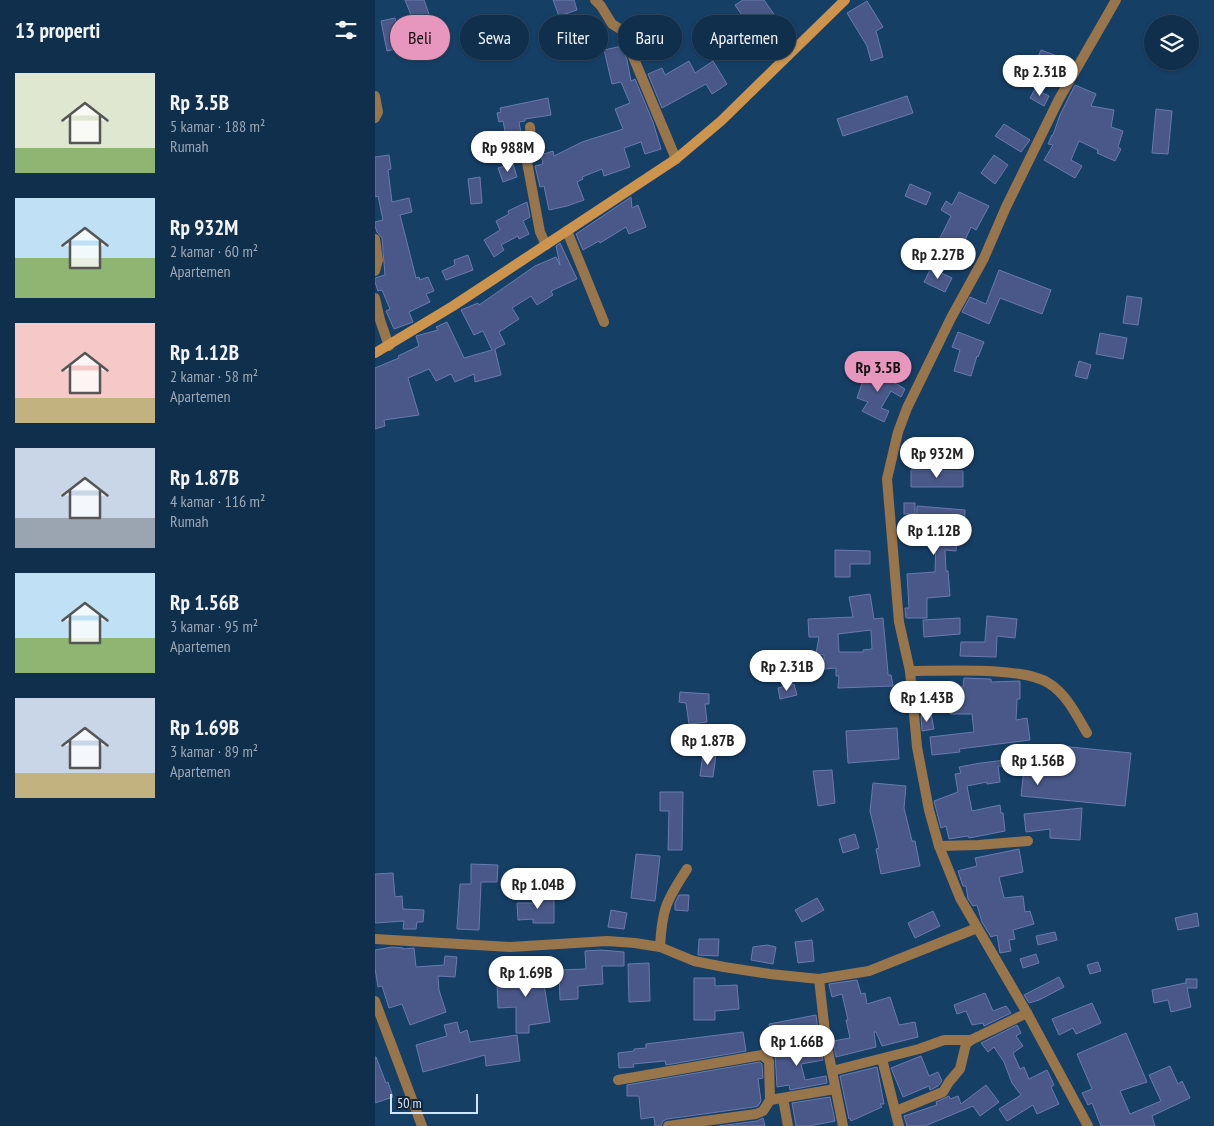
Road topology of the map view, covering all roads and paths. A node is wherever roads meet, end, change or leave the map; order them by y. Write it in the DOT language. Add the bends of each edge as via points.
graph roads {
  1 [pos="595,0"];
  2 [pos="845,0"];
  3 [pos="1116,0"];
  4 [pos="375,96"];
  5 [pos="375,118"];
  6 [pos="530,127"];
  7 [pos="673,151"];
  8 [pos="567,231"];
  9 [pos="375,239"];
  10 [pos="543,239"];
  11 [pos="375,271"];
  12 [pos="375,298"];
  13 [pos="604,322"];
  14 [pos="389,346"];
  15 [pos="375,353"];
  16 [pos="911,671"];
  17 [pos="1087,733"];
  18 [pos="1028,841"];
  19 [pos="939,846"];
  20 [pos="687,869"];
  21 [pos="977,928"];
  22 [pos="375,939"];
  23 [pos="660,946"];
  24 [pos="819,979"];
  25 [pos="375,1001"];
  26 [pos="1027,1013"];
  27 [pos="825,1036"];
  28 [pos="971,1040"];
  29 [pos="762,1055"];
  30 [pos="882,1059"];
  31 [pos="831,1071"];
  32 [pos="618,1080"];
  33 [pos="835,1089"];
  34 [pos="783,1098"];
  35 [pos="770,1100"];
  36 [pos="896,1111"];
  37 [pos="422,1126"];
  38 [pos="668,1126"];
  39 [pos="788,1126"];
  40 [pos="843,1126"];
  41 [pos="899,1126"];
  42 [pos="1088,1126"];
  1 -- 7 [label="street" via="612,24 625,32"];
  2 -- 7 [label="street" via="721,121"];
  3 -- 16 [label="street" via="1059,99 898,432 887,480 899,622"];
  4 -- 5 [label="street" via="378,112"];
  6 -- 10 [label="street" via="527,162"];
  7 -- 8 [label="street"];
  8 -- 10 [label="street"];
  8 -- 13 [label="street"];
  9 -- 11 [label="street" via="378,260"];
  10 -- 14 [label="street"];
  12 -- 14 [label="street"];
  14 -- 15 [label="street"];
  16 -- 17 [label="street" via="995,671 1025,675 1049,683 1061,693"];
  16 -- 19 [label="street" via="917,747"];
  18 -- 19 [label="street"];
  19 -- 21 [label="street" via="960,898"];
  20 -- 23 [label="street" via="665,908"];
  21 -- 24 [label="street" via="869,971"];
  21 -- 26 [label="street"];
  22 -- 23 [label="street" via="510,947 607,942"];
  23 -- 24 [label="street" via="694,961 716,966"];
  24 -- 27 [label="street"];
  25 -- 37 [label="street"];
  26 -- 28 [label="street"];
  26 -- 42 [label="street"];
  27 -- 29 [label="street" via="777,1043"];
  27 -- 31 [label="street"];
  28 -- 30 [label="street" via="944,1040"];
  28 -- 36 [label="street" via="966,1044 960,1069 943,1092"];
  29 -- 32 [label="street"];
  29 -- 35 [label="street" via="769,1061"];
  30 -- 31 [label="street"];
  30 -- 36 [label="street"];
  31 -- 33 [label="street"];
  33 -- 34 [label="street"];
  33 -- 40 [label="street"];
  34 -- 35 [label="street"];
  34 -- 39 [label="street"];
  35 -- 38 [label="street" via="763,1111 756,1114"];
  36 -- 41 [label="street"];
}
